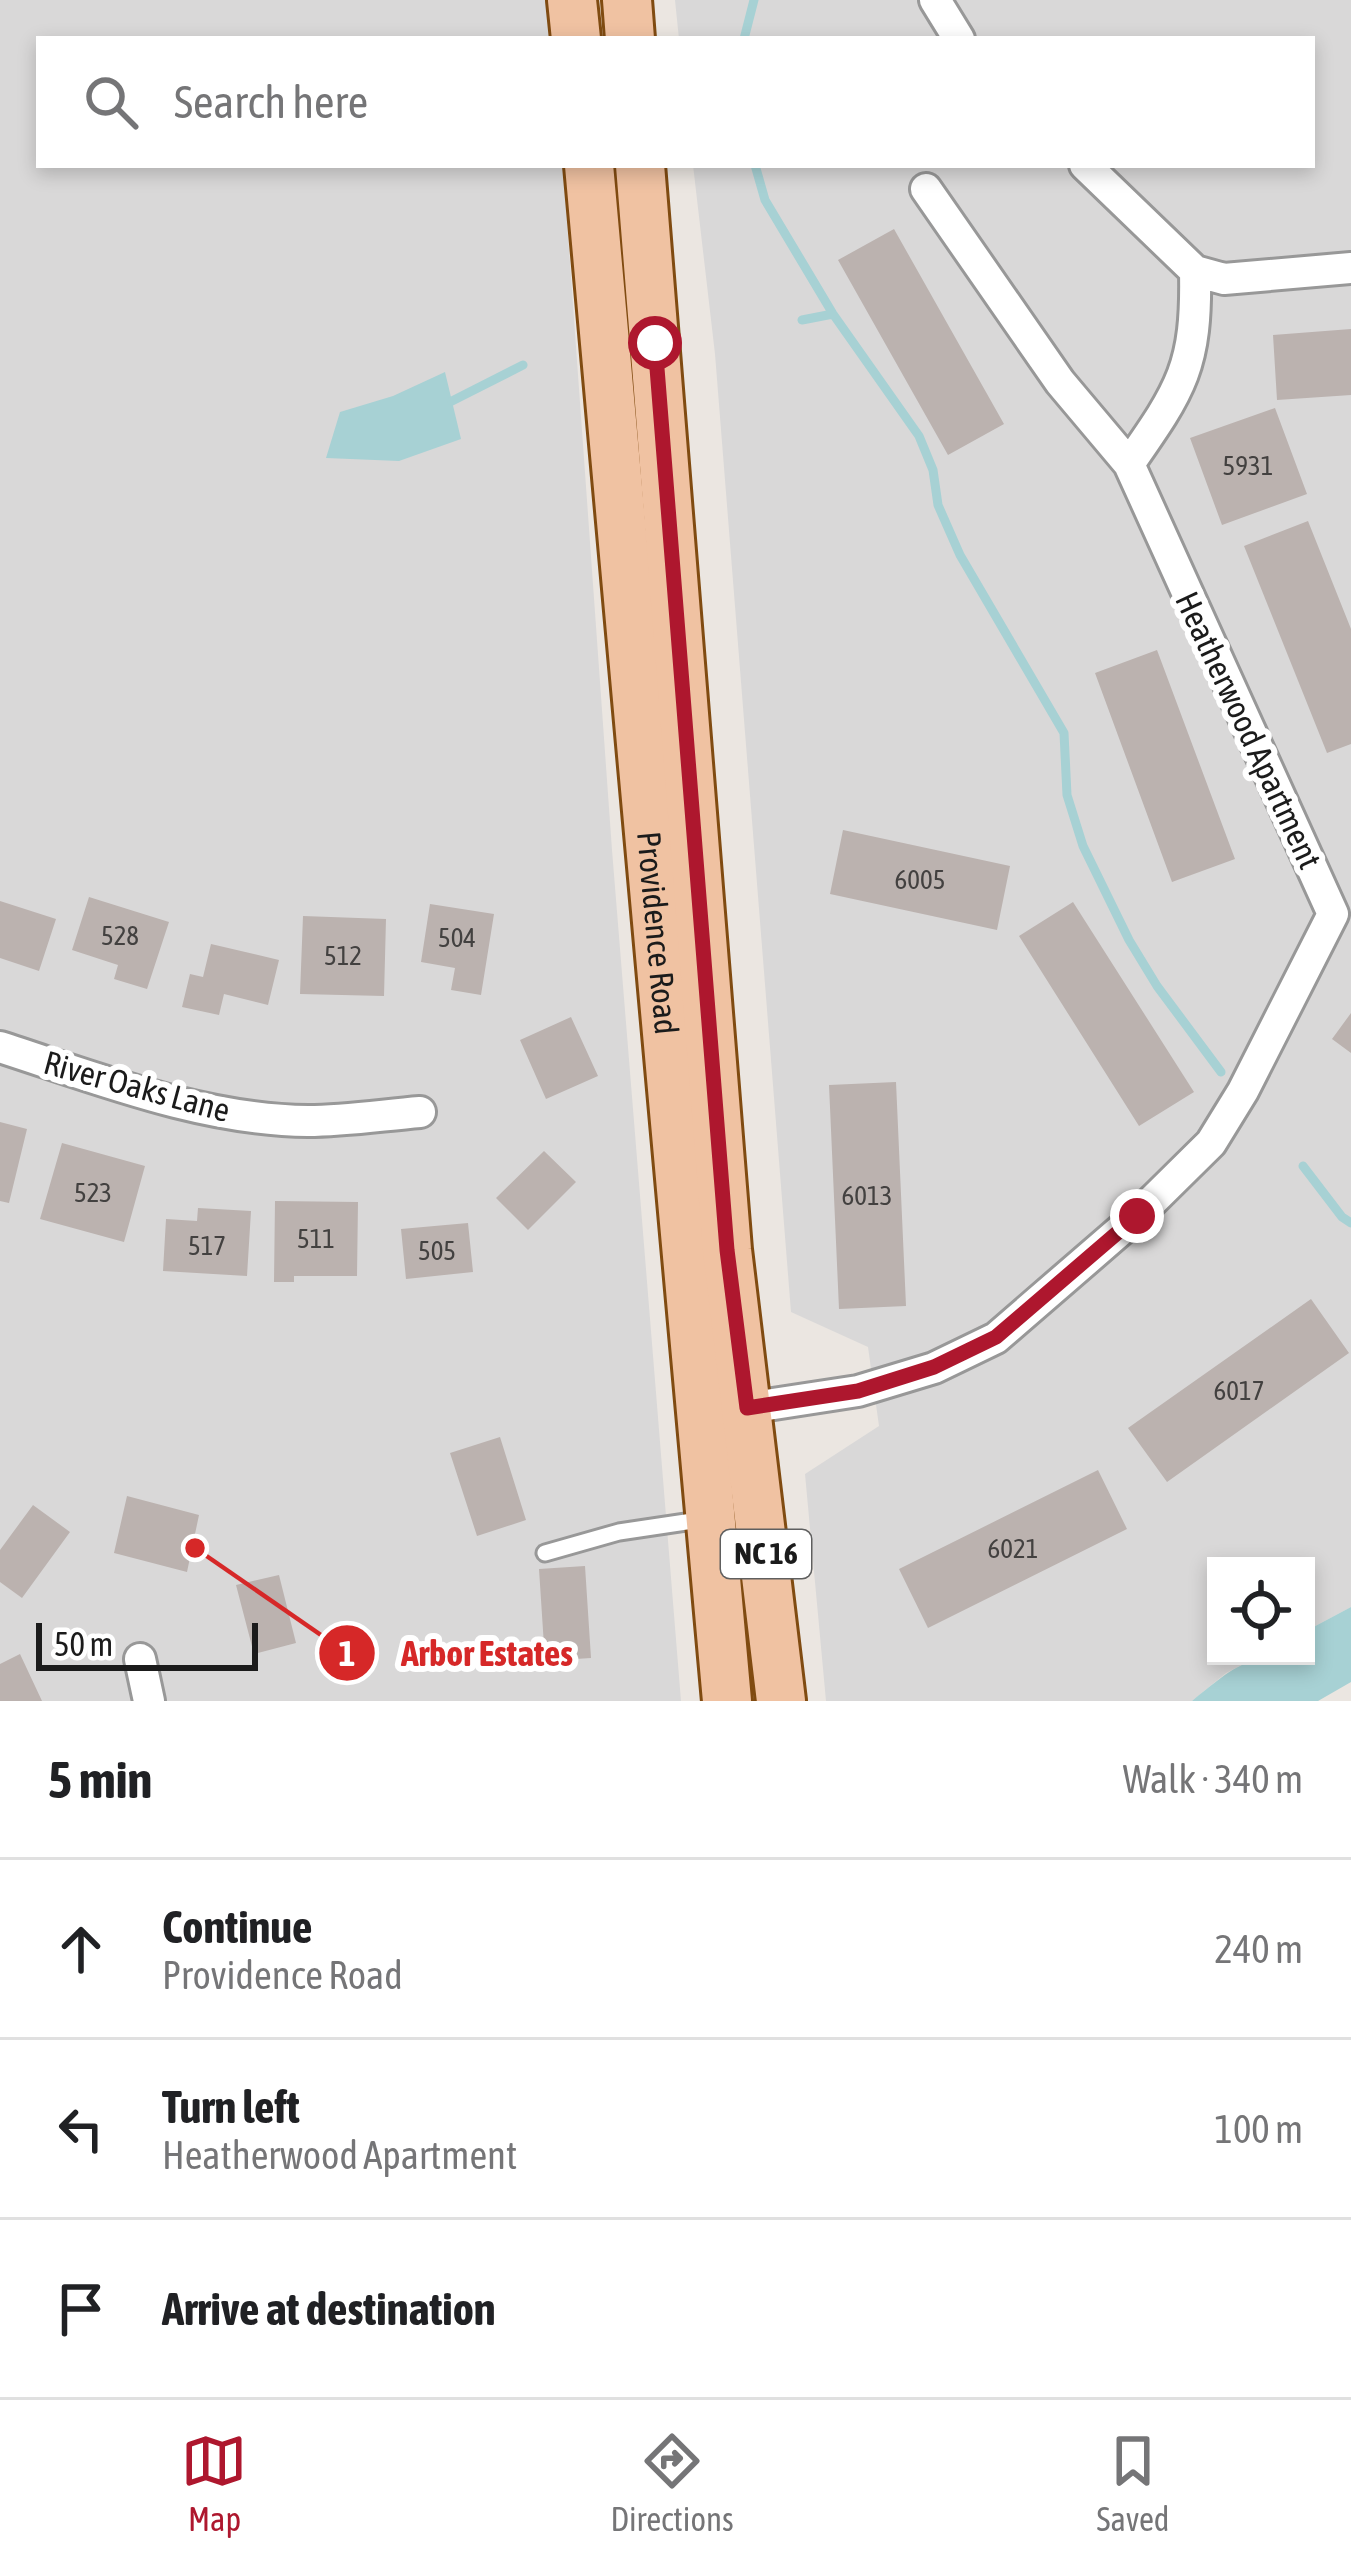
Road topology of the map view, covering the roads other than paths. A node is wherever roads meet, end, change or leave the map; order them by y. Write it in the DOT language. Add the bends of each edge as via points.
graph roads {
  1 [pos="572,0"];
  2 [pos="627,0"];
  3 [pos="934,0"];
  4 [pos="576,36"];
  5 [pos="630,36"];
  6 [pos="956,36"];
  7 [pos="589,168"];
  8 [pos="640,168"];
  9 [pos="1088,168"];
  10 [pos="926,189"];
  11 [pos="1351,268"];
  12 [pos="1195,271"];
  13 [pos="1129,464"];
  14 [pos="0,1046"];
  15 [pos="420,1112"];
  16 [pos="747,1408"];
  17 [pos="709,1519"];
  18 [pos="545,1553"];
  19 [pos="140,1659"];
  20 [pos="149,1701"];
  21 [pos="727,1701"];
  22 [pos="781,1701"];
  1 -- 4 [label="main road"];
  2 -- 5 [label="main road"];
  3 -- 6 [label="street"];
  7 -- 17 [label="main road, Providence Road / NC 16"];
  8 -- 16 [label="main road, Providence Road / NC 16" via="727,1250"];
  9 -- 12 [label="street"];
  10 -- 13 [label="street, Heatherwood Apartment" via="1060,382"];
  11 -- 12 [label="street" via="1224,279"];
  12 -- 13 [label="street" via="1186,374"];
  13 -- 16 [label="street, Heatherwood Apartment" via="1333,914 1211,1143 996,1337 858,1391"];
  14 -- 15 [label="street, River Oaks Lane" via="236,1115 308,1120"];
  16 -- 22 [label="main road, Providence Road / NC 16"];
  17 -- 18 [label="lane"];
  17 -- 21 [label="main road, Providence Road / NC 16"];
  19 -- 20 [label="street"];
}
